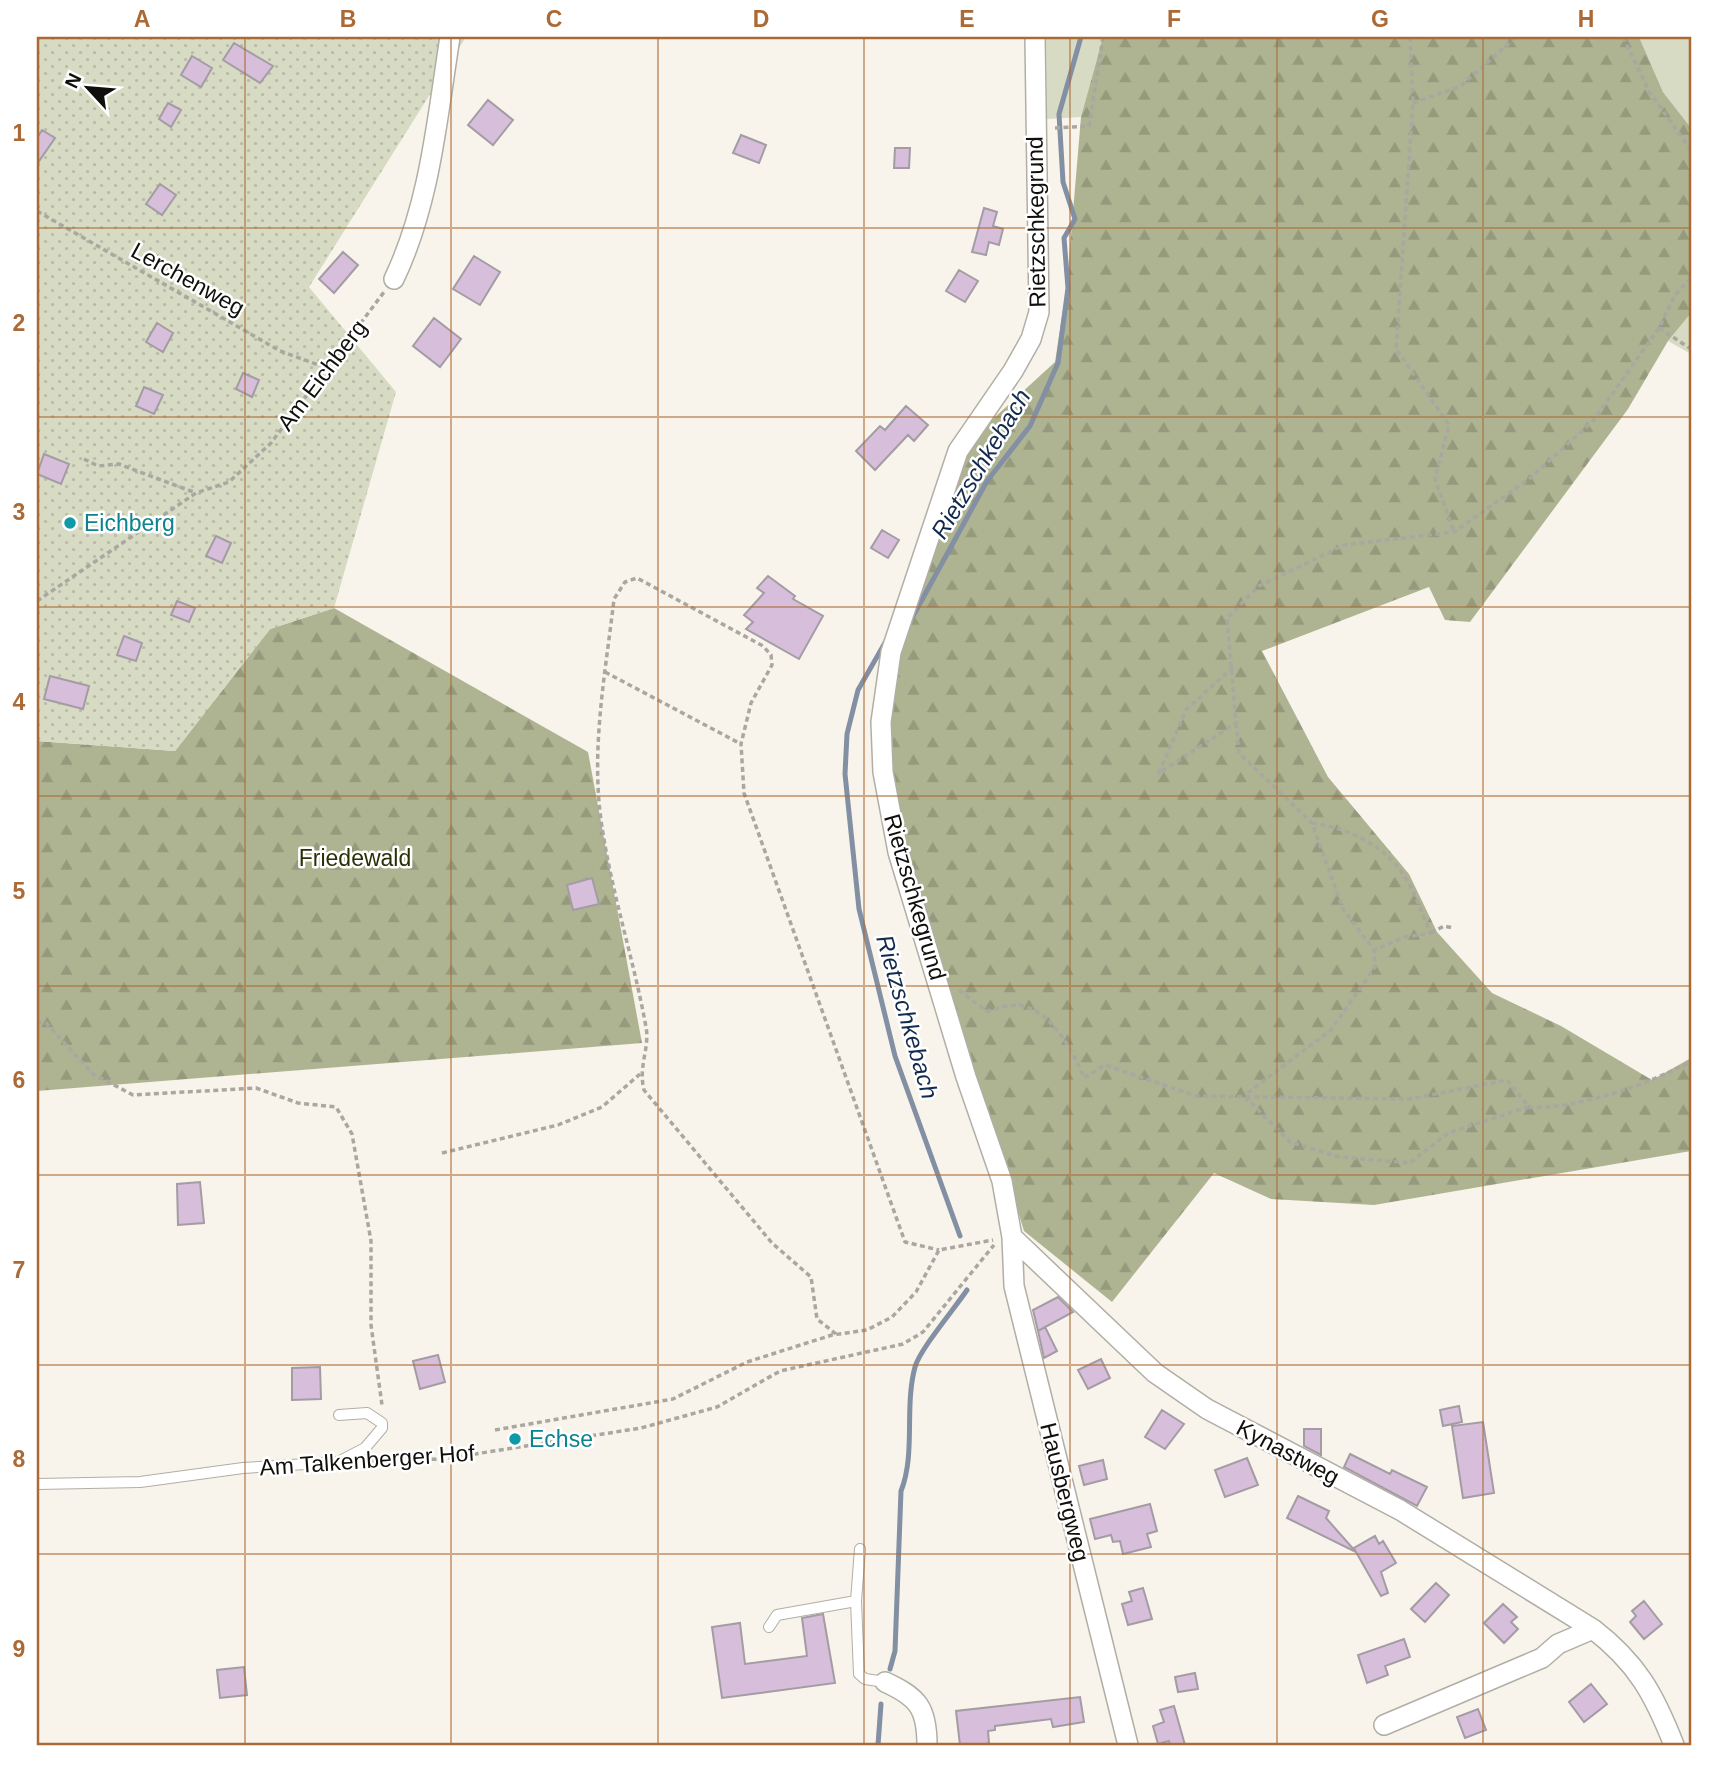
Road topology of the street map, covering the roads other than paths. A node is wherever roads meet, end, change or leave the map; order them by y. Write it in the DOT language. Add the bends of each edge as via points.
graph roads {
  1 [pos="450,37"];
  2 [pos="1035,37"];
  3 [pos="394,279"];
  4 [pos="1012,1237"];
  5 [pos="339,1415"];
  6 [pos="37,1484"];
  7 [pos="860,1549"];
  8 [pos="856,1601"];
  9 [pos="769,1627"];
  10 [pos="1593,1629"];
  11 [pos="885,1682"];
  12 [pos="1384,1725"];
  13 [pos="927,1745"];
  14 [pos="1128,1745"];
  15 [pos="1674,1745"];
  1 -- 3 [label="street" via="424,196 411,245"];
  2 -- 4 [label="street, Rietzschkegrund" via="1039,312 1031,339 1013,371 958,451 891,652 881,722 883,772 898,852 1002,1181"];
  4 -- 10 [label="street, Kynastweg" via="1155,1373 1207,1409 1399,1510"];
  4 -- 14 [label="street, Hausbergweg" via="1014,1286"];
  5 -- 6 [label="lane, Am Talkenberger Hof" via="366,1413 382,1423 382,1428 365,1447 338,1462 243,1468 140,1482"];
  7 -- 8 [label="lane"];
  8 -- 9 [label="lane" via="777,1615"];
  8 -- 11 [label="lane" via="859,1674"];
  10 -- 12 [label="street" via="1558,1644 1542,1658"];
  10 -- 15 [label="street, Kynastweg" via="1614,1645 1655,1696"];
  11 -- 13 [label="street" via="920,1706 927,1720"];
}
